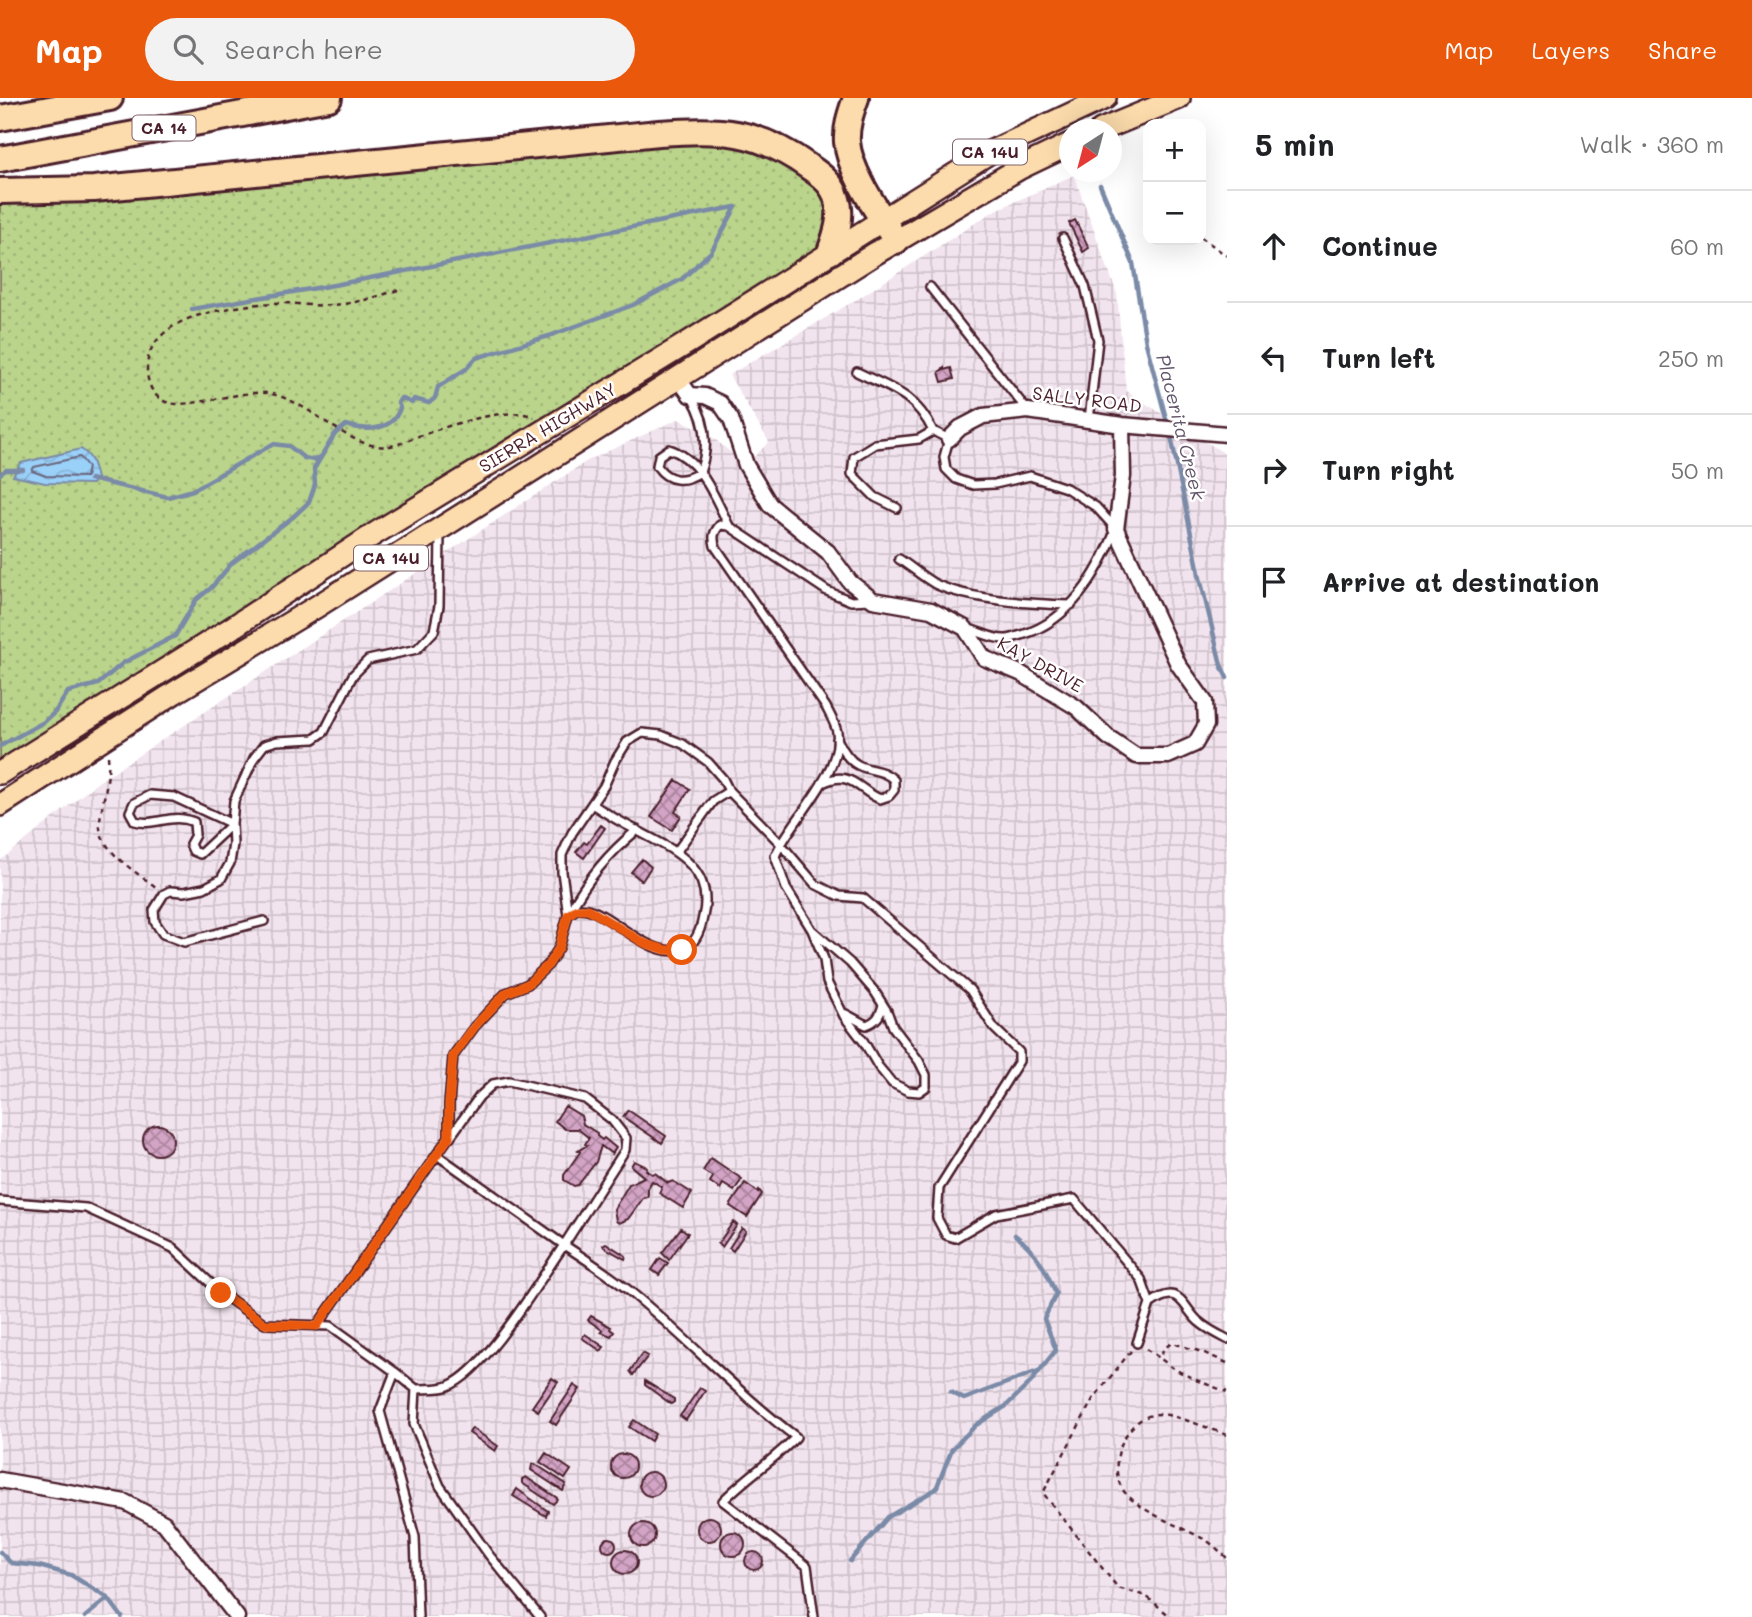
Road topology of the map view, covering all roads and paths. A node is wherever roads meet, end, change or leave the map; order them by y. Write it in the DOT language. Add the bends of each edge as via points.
graph roads {
  1 [pos="21,98"];
  2 [pos="110,98"];
  3 [pos="243,98"];
  4 [pos="329,98"];
  5 [pos="856,98"];
  6 [pos="1105,98"];
  7 [pos="1179,98"];
  8 [pos="0,102"];
  9 [pos="0,118"];
  10 [pos="1122,121"];
  11 [pos="0,142"];
  12 [pos="1059,149"];
  13 [pos="0,159"];
  14 [pos="0,191"];
  15 [pos="883,219"];
  16 [pos="1063,238"];
  17 [pos="1206,241"];
  18 [pos="896,242"];
  19 [pos="830,252"];
  20 [pos="1227,256"];
  21 [pos="930,287"];
  22 [pos="398,290"];
  23 [pos="857,372"];
  24 [pos="684,386"];
  25 [pos="1028,411"];
  26 [pos="1089,420"];
  27 [pos="1122,425"];
  28 [pos="546,429"];
  29 [pos="933,431"];
  30 [pos="1227,434"];
  31 [pos="948,439"];
  32 [pos="700,472"];
  33 [pos="426,503"];
  34 [pos="897,508"];
  35 [pos="729,526"];
  36 [pos="441,528"];
  37 [pos="1116,529"];
  38 [pos="899,559"];
  39 [pos="873,600"];
  40 [pos="1071,605"];
  41 [pos="965,628"];
  42 [pos="103,739"];
  43 [pos="836,739"];
  44 [pos="0,773"];
  45 [pos="821,784"];
  46 [pos="729,791"];
  47 [pos="592,804"];
  48 [pos="0,805"];
  49 [pos="232,824"];
  50 [pos="637,830"];
  51 [pos="780,843"];
  52 [pos="677,851"];
  53 [pos="164,894"];
  54 [pos="568,915"];
  55 [pos="264,921"];
  56 [pos="812,930"];
  57 [pos="883,1005"];
  58 [pos="842,1011"];
  59 [pos="449,1137"];
  60 [pos="437,1155"];
  61 [pos="0,1201"];
  62 [pos="564,1245"];
  63 [pos="1150,1304"];
  64 [pos="317,1326"];
  65 [pos="1227,1339"];
  66 [pos="1137,1343"];
  67 [pos="1161,1359"];
  68 [pos="1227,1363"];
  69 [pos="395,1372"];
  70 [pos="415,1389"];
  71 [pos="1227,1392"];
  72 [pos="1227,1435"];
  73 [pos="0,1480"];
  74 [pos="1227,1558"];
  75 [pos="237,1617"];
  76 [pos="418,1617"];
  77 [pos="540,1617"];
  78 [pos="814,1617"];
  79 [pos="1171,1617"];
  1 -- 8 [label="highway"];
  2 -- 9 [label="highway"];
  3 -- 11 [label="highway"];
  4 -- 13 [label="highway, CA 14"];
  5 -- 15 [label="highway" via="848,118 847,141 852,163"];
  6 -- 15 [label="main road, SIERRA HIGHWAY / CA 14U" via="992,150"];
  7 -- 10 [label="main road"];
  12 -- 18 [label="main road, SIERRA HIGHWAY / CA 14U"];
  14 -- 19 [label="highway" via="94,189 659,133 730,132 773,145 832,187 839,211"];
  15 -- 18 [label="highway"];
  15 -- 19 [label="main road, SIERRA HIGHWAY / CA 14U"];
  16 -- 26 [label="lane" via="1085,286 1098,340"];
  17 -- 20 [label="path"];
  18 -- 24 [label="main road, SIERRA HIGHWAY / CA 14U"];
  19 -- 28 [label="main road, SIERRA HIGHWAY / CA 14U"];
  21 -- 25 [label="lane"];
  22 -- 28 [label="path" via="359,302 273,303 198,315 165,331 153,346 146,363 147,380 167,403 265,393 284,398 373,447 392,446 510,413 528,414"];
  23 -- 29 [label="lane" via="907,397 921,409"];
  24 -- 32 [label="lane" via="700,411 705,431"];
  24 -- 36 [label="main road, SIERRA HIGHWAY / CA 14U"];
  24 -- 39 [label="street" via="720,403 731,419 746,465 770,505 828,552 850,582"];
  25 -- 26 [label="street, SALLY ROAD"];
  25 -- 31 [label="street, SALLY ROAD" via="984,416"];
  26 -- 27 [label="street, SALLY ROAD"];
  27 -- 30 [label="street, SALLY ROAD"];
  27 -- 37 [label="street" via="1123,476"];
  28 -- 33 [label="main road, SIERRA HIGHWAY / CA 14U"];
  29 -- 31 [label="lane"];
  29 -- 34 [label="lane" via="919,439 875,444 854,457 852,474 875,497"];
  31 -- 37 [label="lane" via="946,469 956,479 973,485 1030,477 1066,488 1096,507"];
  32 -- 32 [label="lane" via="682,453 669,449 659,456 657,466 671,479"];
  32 -- 35 [label="lane"];
  33 -- 36 [label="main road"];
  33 -- 44 [label="main road, SIERRA HIGHWAY / CA 14U"];
  35 -- 39 [label="lane" via="827,591 851,601"];
  35 -- 43 [label="lane" via="716,530 715,546 826,707"];
  36 -- 42 [label="main road, SIERRA HIGHWAY / CA 14U"];
  36 -- 49 [label="lane" via="434,631 417,649 368,660 353,675 324,732 314,739 264,745 234,802"];
  37 -- 40 [label="lane" via="1108,550"];
  37 -- 41 [label="street, KAY DRIVE" via="1178,664 1205,702 1206,725 1195,744 1168,756 1136,756 1076,707 984,658"];
  38 -- 40 [label="lane" via="936,584 970,594"];
  39 -- 41 [label="street, KAY DRIVE" via="931,610"];
  40 -- 41 [label="lane" via="1060,617 1006,639"];
  42 -- 48 [label="main road, SIERRA HIGHWAY / CA 14U"];
  42 -- 53 [label="path" via="109,772 100,824 104,842"];
  43 -- 45 [label="lane" via="835,754"];
  43 -- 45 [label="lane" via="858,765 885,772 894,780 894,790 880,799 850,779 841,777"];
  45 -- 51 [label="lane"];
  46 -- 47 [label="lane" via="708,762 683,744 642,733 627,742"];
  46 -- 51 [label="lane"];
  46 -- 52 [label="lane" via="713,801"];
  47 -- 50 [label="lane"];
  47 -- 54 [label="lane" via="562,855"];
  49 -- 49 [label="lane" via="174,797 150,795 134,803 130,812 135,821 147,824 182,816 194,822 190,844 200,854"];
  49 -- 53 [label="lane" via="230,863 221,879 204,888"];
  50 -- 52 [label="lane"];
  50 -- 54 [label="lane" via="612,851"];
  51 -- 56 [label="lane" via="775,856 778,867"];
  51 -- 63 [label="lane" via="814,884 839,895 863,898 970,990 994,1028 1019,1052 1019,1061 939,1188 937,1218 946,1235 955,1238 996,1214 1074,1199 1141,1279"];
  52 -- 54 [label="lane" via="693,867 705,901 699,932 682,950 644,943 588,909"];
  53 -- 55 [label="lane" via="154,910 155,922 163,934 184,942"];
  54 -- 59 [label="lane" via="559,948 548,965 528,984 506,993 453,1056"];
  56 -- 57 [label="lane" via="850,963"];
  56 -- 58 [label="lane" via="827,982"];
  57 -- 58 [label="lane" via="875,1022 866,1024"];
  57 -- 58 [label="lane" via="926,1075 926,1087 919,1092 891,1083"];
  59 -- 60 [label="lane"];
  59 -- 62 [label="lane" via="479,1097 493,1084 509,1081 585,1099 612,1120 626,1138 625,1150"];
  60 -- 62 [label="lane"];
  60 -- 64 [label="lane"];
  61 -- 64 [label="lane" via="86,1208 173,1248 221,1293 265,1324"];
  62 -- 70 [label="lane" via="508,1327 469,1374 446,1387"];
  62 -- 78 [label="lane" via="640,1299 756,1407 796,1437 723,1501 807,1566"];
  63 -- 65 [label="lane" via="1171,1295 1184,1302 1200,1324"];
  63 -- 66 [label="lane"];
  64 -- 69 [label="lane" via="331,1326"];
  66 -- 67 [label="path"];
  66 -- 79 [label="path" via="1093,1399 1043,1493 1118,1588 1146,1596"];
  67 -- 68 [label="path" via="1172,1343"];
  67 -- 71 [label="path"];
  69 -- 70 [label="lane"];
  69 -- 76 [label="lane" via="380,1411 415,1536"];
  70 -- 77 [label="lane" via="414,1424 440,1486"];
  72 -- 74 [label="path" via="1160,1414 1136,1423 1119,1450 1116,1465 1125,1494 1209,1542"];
  73 -- 75 [label="street" via="125,1502 164,1523"];
}
